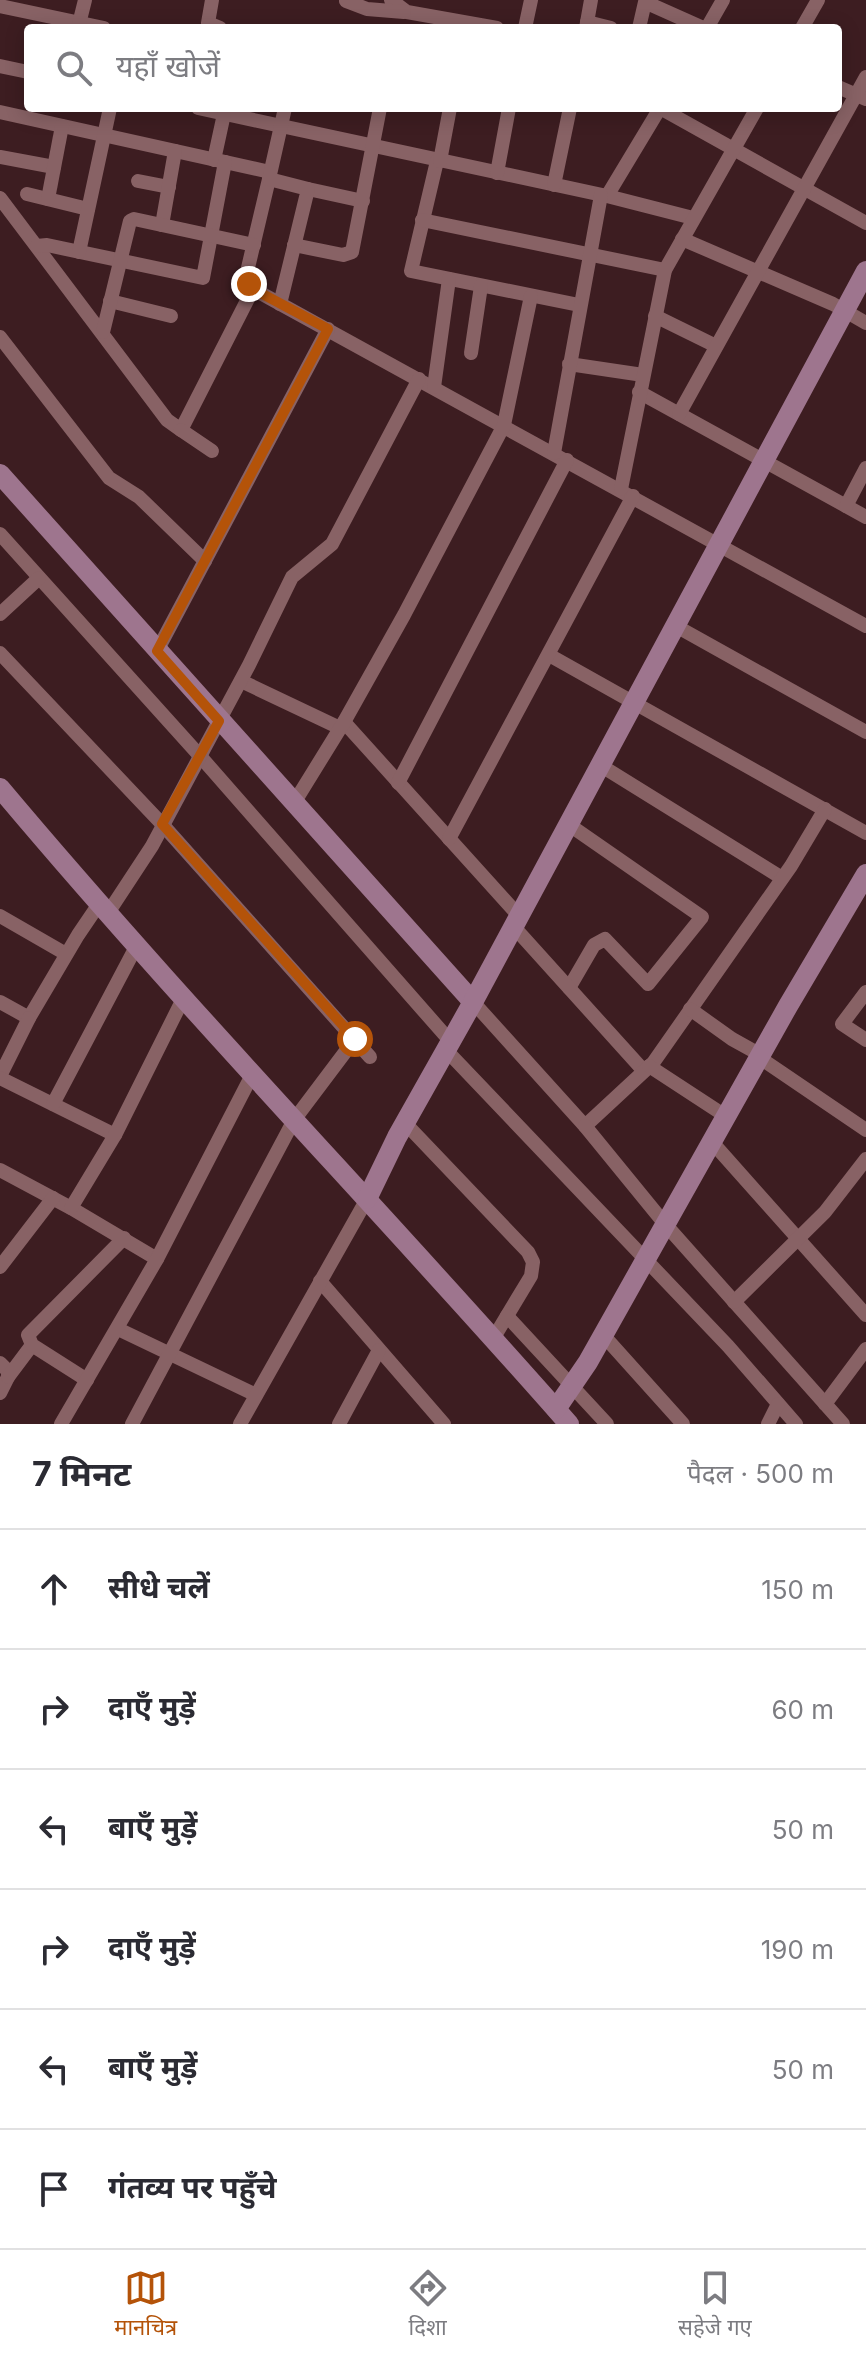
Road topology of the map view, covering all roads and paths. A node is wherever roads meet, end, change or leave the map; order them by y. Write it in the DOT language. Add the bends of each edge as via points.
graph roads {
  1 [pos="85,0"];
  2 [pos="212,0"];
  3 [pos="391,0"];
  4 [pos="438,0"];
  5 [pos="531,0"];
  6 [pos="591,0"];
  7 [pos="723,0"];
  8 [pos="818,0"];
  9 [pos="346,1"];
  10 [pos="18,5"];
  11 [pos="0,6"];
  12 [pos="407,12"];
  13 [pos="434,17"];
  14 [pos="76,24"];
  15 [pos="79,24"];
  16 [pos="212,24"];
  17 [pos="463,24"];
  18 [pos="526,24"];
  19 [pos="586,24"];
  20 [pos="640,24"];
  21 [pos="697,24"];
  22 [pos="709,24"];
  23 [pos="804,24"];
  24 [pos="0,66"];
  25 [pos="24,71"];
  26 [pos="866,77"];
  27 [pos="842,89"];
  28 [pos="861,97"];
  29 [pos="0,112"];
  30 [pos="109,112"];
  31 [pos="215,112"];
  32 [pos="284,112"];
  33 [pos="379,112"];
  34 [pos="449,112"];
  35 [pos="508,112"];
  36 [pos="569,112"];
  37 [pos="657,112"];
  38 [pos="667,112"];
  39 [pos="755,112"];
  40 [pos="224,114"];
  41 [pos="279,125"];
  42 [pos="62,126"];
  43 [pos="104,136"];
  44 [pos="374,147"];
  45 [pos="734,148"];
  46 [pos="175,151"];
  47 [pos="0,157"];
  48 [pos="220,161"];
  49 [pos="438,161"];
  50 [pos="54,167"];
  51 [pos="497,173"];
  52 [pos="270,176"];
  53 [pos="138,181"];
  54 [pos="554,185"];
  55 [pos="169,187"];
  56 [pos="804,187"];
  57 [pos="308,189"];
  58 [pos="27,194"];
  59 [pos="604,196"];
  60 [pos="0,198"];
  61 [pos="48,199"];
  62 [pos="363,201"];
  63 [pos="88,209"];
  64 [pos="693,218"];
  65 [pos="422,220"];
  66 [pos="866,223"];
  67 [pos="162,225"];
  68 [pos="211,236"];
  69 [pos="682,239"];
  70 [pos="254,245"];
  71 [pos="294,245"];
  72 [pos="37,246"];
  73 [pos="79,252"];
  74 [pos="590,254"];
  75 [pos="119,261"];
  76 [pos="665,270"];
  77 [pos="757,271"];
  78 [pos="866,271"];
  79 [pos="449,279"];
  80 [pos="481,286"];
  81 [pos="253,289"];
  82 [pos="531,296"];
  83 [pos="110,301"];
  84 [pos="280,304"];
  85 [pos="579,305"];
  86 [pos="844,311"];
  87 [pos="171,316"];
  88 [pos="655,316"];
  89 [pos="866,323"];
  90 [pos="328,329"];
  91 [pos="103,332"];
  92 [pos="0,337"];
  93 [pos="716,346"];
  94 [pos="471,353"];
  95 [pos="569,364"];
  96 [pos="643,375"];
  97 [pos="419,379"];
  98 [pos="434,387"];
  99 [pos="639,392"];
  100 [pos="679,414"];
  101 [pos="504,425"];
  102 [pos="181,430"];
  103 [pos="212,451"];
  104 [pos="560,456"];
  105 [pos="764,460"];
  106 [pos="866,468"];
  107 [pos="0,474"];
  108 [pos="627,493"];
  109 [pos="846,506"];
  110 [pos="866,517"];
  111 [pos="0,534"];
  112 [pos="719,543"];
  113 [pos="205,561"];
  114 [pos="39,578"];
  115 [pos="0,614"];
  116 [pos="674,625"];
  117 [pos="866,626"];
  118 [pos="157,651"];
  119 [pos="0,653"];
  120 [pos="549,655"];
  121 [pos="241,681"];
  122 [pos="633,701"];
  123 [pos="219,721"];
  124 [pos="342,725"];
  125 [pos="866,732"];
  126 [pos="200,756"];
  127 [pos="600,765"];
  128 [pos="398,783"];
  129 [pos="0,788"];
  130 [pos="294,803"];
  131 [pos="825,809"];
  132 [pos="162,824"];
  133 [pos="568,824"];
  134 [pos="866,833"];
  135 [pos="449,839"];
  136 [pos="866,874"];
  137 [pos="782,878"];
  138 [pos="103,908"];
  139 [pos="0,916"];
  140 [pos="517,921"];
  141 [pos="137,945"];
  142 [pos="66,954"];
  143 [pos="569,988"];
  144 [pos="866,992"];
  145 [pos="184,997"];
  146 [pos="0,1002"];
  147 [pos="473,1002"];
  148 [pos="690,1009"];
  149 [pos="29,1018"];
  150 [pos="355,1039"];
  151 [pos="866,1040"];
  152 [pos="449,1046"];
  153 [pos="760,1056"];
  154 [pos="370,1057"];
  155 [pos="646,1068"];
  156 [pos="252,1075"];
  157 [pos="0,1077"];
  158 [pos="53,1104"];
  159 [pos="727,1117"];
  160 [pos="294,1120"];
  161 [pos="405,1123"];
  162 [pos="585,1126"];
  163 [pos="866,1130"];
  164 [pos="115,1135"];
  165 [pos="712,1142"];
  166 [pos="866,1159"];
  167 [pos="0,1170"];
  168 [pos="53,1198"];
  169 [pos="367,1199"];
  170 [pos="71,1208"];
  171 [pos="665,1224"];
  172 [pos="124,1238"];
  173 [pos="799,1240"];
  174 [pos="157,1259"];
  175 [pos="645,1260"];
  176 [pos="0,1267"];
  177 [pos="320,1281"];
  178 [pos="734,1302"];
  179 [pos="866,1315"];
  180 [pos="507,1316"];
  181 [pos="118,1329"];
  182 [pos="604,1336"];
  183 [pos="493,1339"];
  184 [pos="32,1345"];
  185 [pos="866,1349"];
  186 [pos="379,1350"];
  187 [pos="171,1355"];
  188 [pos="0,1363"];
  189 [pos="8,1377"];
  190 [pos="87,1380"];
  191 [pos="573,1386"];
  192 [pos="0,1393"];
  193 [pos="256,1395"];
  194 [pos="778,1404"];
  195 [pos="825,1404"];
  196 [pos="557,1419"];
  197 [pos="61,1424"];
  198 [pos="132,1424"];
  199 [pos="240,1424"];
  200 [pos="339,1424"];
  201 [pos="444,1424"];
  202 [pos="607,1424"];
  203 [pos="683,1424"];
  204 [pos="768,1424"];
  205 [pos="796,1424"];
  206 [pos="843,1424"];
  1 -- 15 [label="street"];
  2 -- 16 [label="street"];
  3 -- 12 [label="street"];
  4 -- 13 [label="street"];
  5 -- 18 [label="street"];
  6 -- 19 [label="street"];
  7 -- 22 [label="street"];
  8 -- 23 [label="street"];
  9 -- 12 [label="street" via="367,9"];
  10 -- 11 [label="street"];
  10 -- 14 [label="street"];
  12 -- 13 [label="street"];
  13 -- 17 [label="street"];
  20 -- 21 [label="street" via="645,2"];
  24 -- 25 [label="street"];
  26 -- 28 [label="street"];
  27 -- 28 [label="street"];
  28 -- 56 [label="street"];
  29 -- 42 [label="street"];
  30 -- 43 [label="street"];
  31 -- 40 [label="street"];
  32 -- 41 [label="street"];
  33 -- 44 [label="street"];
  34 -- 49 [label="street"];
  35 -- 51 [label="street"];
  36 -- 54 [label="street"];
  37 -- 59 [label="street"];
  38 -- 45 [label="street"];
  39 -- 45 [label="street"];
  40 -- 41 [label="street"];
  40 -- 48 [label="street"];
  41 -- 44 [label="street"];
  41 -- 52 [label="street"];
  42 -- 43 [label="street"];
  42 -- 50 [label="street"];
  43 -- 46 [label="street"];
  43 -- 63 [label="street"];
  44 -- 49 [label="street"];
  44 -- 62 [label="street"];
  45 -- 56 [label="street"];
  45 -- 64 [label="street"];
  46 -- 48 [label="street"];
  46 -- 55 [label="street"];
  47 -- 50 [label="street"];
  48 -- 52 [label="street"];
  48 -- 68 [label="street"];
  49 -- 51 [label="street"];
  49 -- 65 [label="street"];
  50 -- 61 [label="street"];
  51 -- 54 [label="street"];
  52 -- 57 [label="street"];
  52 -- 70 [label="street"];
  53 -- 55 [label="street"];
  54 -- 59 [label="street"];
  55 -- 67 [label="street"];
  56 -- 66 [label="street"];
  56 -- 77 [label="street"];
  57 -- 62 [label="street"];
  57 -- 71 [label="street"];
  58 -- 61 [label="street"];
  59 -- 64 [label="street"];
  59 -- 74 [label="street"];
  60 -- 72 [label="street"];
  61 -- 63 [label="street"];
  62 -- 71 [label="street" via="349,254"];
  63 -- 73 [label="street"];
  64 -- 69 [label="street"];
  65 -- 74 [label="street"];
  65 -- 79 [label="street" via="411,271"];
  67 -- 68 [label="street"];
  67 -- 75 [label="street" via="130,221"];
  68 -- 70 [label="street"];
  68 -- 75 [label="street" via="203,278"];
  69 -- 76 [label="street"];
  69 -- 77 [label="street"];
  70 -- 81 [label="street" via="247,272"];
  71 -- 84 [label="street"];
  72 -- 73 [label="street"];
  72 -- 91 [label="street"];
  73 -- 75 [label="street"];
  74 -- 76 [label="street"];
  74 -- 85 [label="street"];
  75 -- 83 [label="street"];
  76 -- 88 [label="street"];
  77 -- 86 [label="street"];
  77 -- 93 [label="street"];
  78 -- 86 [label="street"];
  79 -- 80 [label="street"];
  79 -- 98 [label="street"];
  80 -- 82 [label="street"];
  80 -- 94 [label="street"];
  81 -- 84 [label="street"];
  81 -- 102 [label="street"];
  82 -- 85 [label="street"];
  82 -- 101 [label="street"];
  83 -- 87 [label="street"];
  83 -- 91 [label="street"];
  84 -- 90 [label="street"];
  85 -- 95 [label="street"];
  86 -- 89 [label="street"];
  86 -- 105 [label="street"];
  88 -- 93 [label="street"];
  88 -- 96 [label="street"];
  90 -- 97 [label="street"];
  90 -- 113 [label="street"];
  91 -- 102 [label="street" via="167,420"];
  92 -- 113 [label="street" via="109,478 139,497"];
  93 -- 100 [label="street"];
  95 -- 96 [label="street"];
  95 -- 104 [label="street"];
  96 -- 99 [label="street"];
  97 -- 98 [label="street"];
  97 -- 121 [label="street" via="332,544 292,577"];
  98 -- 101 [label="street"];
  99 -- 100 [label="street"];
  99 -- 108 [label="street"];
  100 -- 105 [label="street"];
  101 -- 104 [label="street"];
  101 -- 124 [label="street"];
  102 -- 103 [label="street"];
  104 -- 108 [label="street"];
  104 -- 128 [label="street"];
  105 -- 109 [label="street"];
  105 -- 112 [label="street"];
  106 -- 109 [label="street"];
  107 -- 118 [label="street"];
  108 -- 112 [label="street"];
  108 -- 120 [label="street"];
  109 -- 110 [label="street"];
  111 -- 114 [label="street"];
  112 -- 116 [label="street"];
  112 -- 117 [label="street"];
  113 -- 118 [label="street"];
  114 -- 115 [label="street"];
  114 -- 126 [label="street"];
  116 -- 122 [label="street"];
  116 -- 125 [label="street"];
  118 -- 123 [label="street"];
  119 -- 132 [label="street"];
  120 -- 122 [label="street"];
  120 -- 135 [label="street"];
  121 -- 123 [label="street"];
  121 -- 124 [label="street"];
  122 -- 127 [label="street"];
  122 -- 131 [label="street"];
  123 -- 126 [label="street"];
  123 -- 130 [label="street"];
  124 -- 128 [label="street"];
  124 -- 130 [label="street"];
  126 -- 132 [label="street"];
  126 -- 152 [label="street"];
  127 -- 133 [label="street"];
  127 -- 137 [label="street"];
  128 -- 135 [label="street"];
  129 -- 138 [label="street"];
  130 -- 147 [label="street"];
  131 -- 134 [label="street"];
  131 -- 137 [label="street"];
  132 -- 138 [label="street" via="152,846"];
  132 -- 150 [label="street"];
  133 -- 140 [label="street"];
  133 -- 143 [label="street" via="702,917 648,984 601,939"];
  135 -- 140 [label="street"];
  136 -- 153 [label="street"];
  137 -- 148 [label="street"];
  138 -- 141 [label="street"];
  138 -- 142 [label="street"];
  139 -- 142 [label="street"];
  140 -- 143 [label="street"];
  140 -- 147 [label="street"];
  141 -- 145 [label="street"];
  141 -- 158 [label="street"];
  142 -- 149 [label="street"];
  143 -- 155 [label="street"];
  144 -- 151 [label="street" via="842,1024"];
  145 -- 156 [label="street"];
  145 -- 164 [label="street"];
  146 -- 149 [label="street"];
  147 -- 152 [label="street"];
  147 -- 162 [label="street"];
  148 -- 153 [label="street"];
  148 -- 155 [label="street"];
  149 -- 157 [label="street"];
  150 -- 154 [label="street"];
  150 -- 160 [label="street"];
  152 -- 161 [label="street"];
  152 -- 175 [label="street"];
  153 -- 159 [label="street"];
  153 -- 163 [label="street"];
  155 -- 159 [label="street"];
  155 -- 162 [label="street"];
  156 -- 160 [label="street"];
  156 -- 174 [label="street"];
  157 -- 158 [label="street"];
  158 -- 164 [label="street"];
  159 -- 165 [label="street"];
  160 -- 169 [label="street"];
  160 -- 187 [label="street"];
  161 -- 169 [label="street"];
  161 -- 180 [label="street" via="528,1252 531,1276"];
  162 -- 171 [label="street"];
  164 -- 170 [label="street"];
  165 -- 171 [label="street"];
  165 -- 173 [label="street"];
  166 -- 173 [label="street"];
  167 -- 168 [label="street"];
  168 -- 170 [label="street"];
  168 -- 176 [label="street"];
  169 -- 177 [label="street"];
  169 -- 183 [label="street"];
  170 -- 172 [label="street"];
  171 -- 175 [label="street"];
  171 -- 178 [label="street"];
  172 -- 174 [label="street"];
  172 -- 184 [label="street" via="32,1329"];
  173 -- 178 [label="street"];
  173 -- 179 [label="street"];
  174 -- 181 [label="street"];
  175 -- 182 [label="street"];
  175 -- 194 [label="street"];
  177 -- 186 [label="street"];
  177 -- 193 [label="street"];
  178 -- 195 [label="street"];
  180 -- 183 [label="street"];
  180 -- 191 [label="street"];
  181 -- 187 [label="street"];
  181 -- 190 [label="street"];
  182 -- 191 [label="street"];
  182 -- 203 [label="street"];
  183 -- 196 [label="street"];
  184 -- 189 [label="street"];
  184 -- 190 [label="street"];
  185 -- 195 [label="street"];
  186 -- 200 [label="street"];
  186 -- 201 [label="street"];
  187 -- 193 [label="street"];
  187 -- 198 [label="street"];
  188 -- 189 [label="street"];
  189 -- 192 [label="street"];
  190 -- 197 [label="street"];
  191 -- 196 [label="street"];
  191 -- 202 [label="street"];
  193 -- 199 [label="street"];
  194 -- 204 [label="street"];
  194 -- 205 [label="street"];
  195 -- 206 [label="street"];
}
